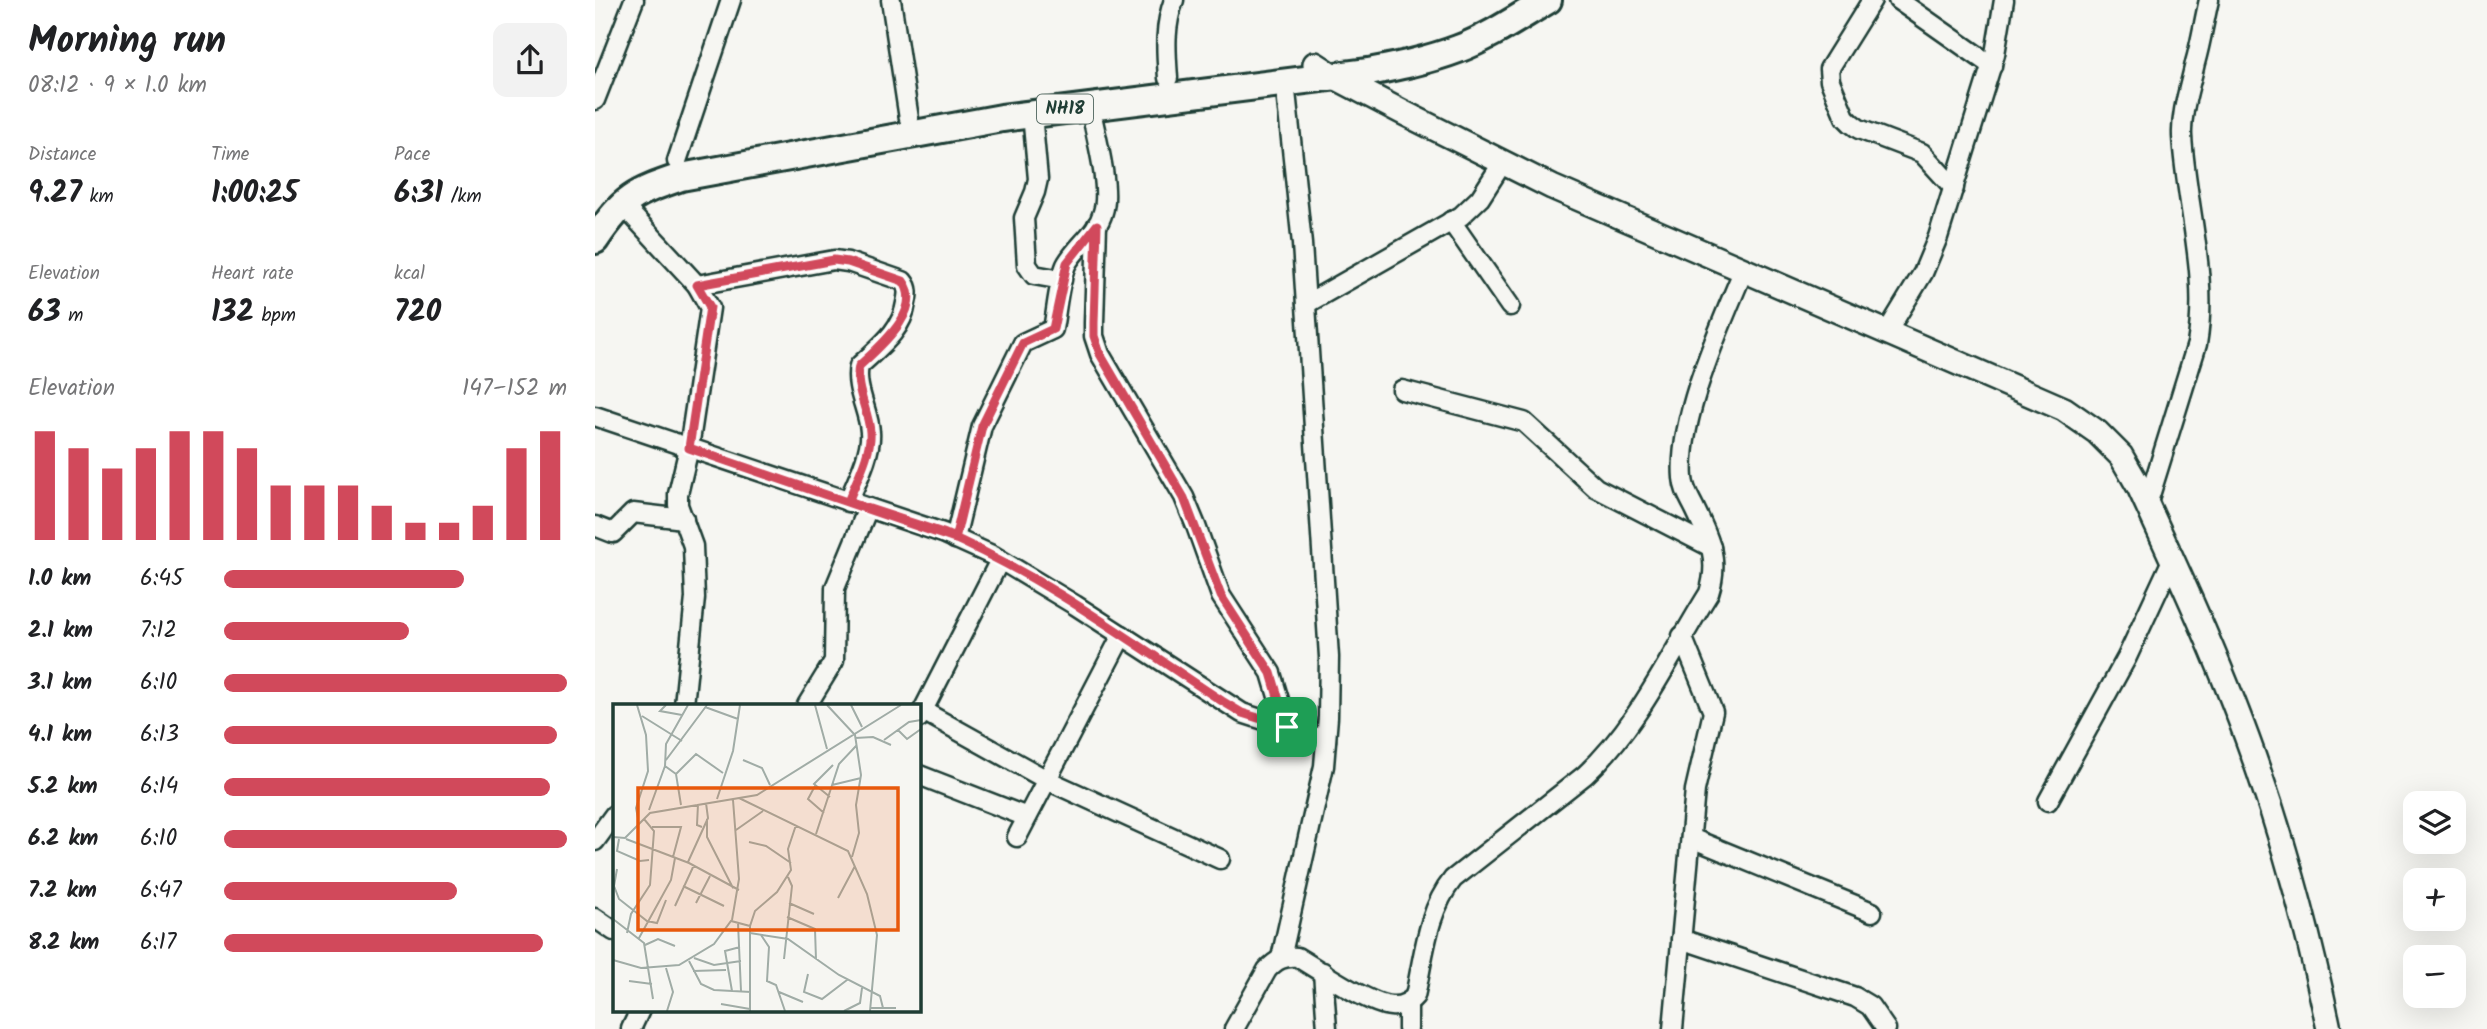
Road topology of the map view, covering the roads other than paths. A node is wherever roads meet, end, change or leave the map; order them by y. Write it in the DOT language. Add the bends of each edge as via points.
graph roads {
  1 [pos="634,0"];
  2 [pos="731,0"];
  3 [pos="891,0"];
  4 [pos="1174,0"];
  5 [pos="1513,0"];
  6 [pos="1548,0"];
  7 [pos="1872,0"];
  8 [pos="1898,0"];
  9 [pos="2004,0"];
  10 [pos="2209,0"];
  11 [pos="1992,66"];
  12 [pos="1325,70"];
  13 [pos="1168,78"];
  14 [pos="1285,82"];
  15 [pos="595,100"];
  16 [pos="1090,106"];
  17 [pos="1032,114"];
  18 [pos="909,119"];
  19 [pos="677,161"];
  20 [pos="1503,162"];
  21 [pos="1954,188"];
  22 [pos="622,204"];
  23 [pos="595,213"];
  24 [pos="1451,221"];
  25 [pos="1097,225"];
  26 [pos="595,240"];
  27 [pos="1744,269"];
  28 [pos="1062,280"];
  29 [pos="697,285"];
  30 [pos="1306,304"];
  31 [pos="1510,306"];
  32 [pos="1887,332"];
  33 [pos="1402,390"];
  34 [pos="595,415"];
  35 [pos="689,448"];
  36 [pos="848,502"];
  37 [pos="2147,505"];
  38 [pos="868,508"];
  39 [pos="684,519"];
  40 [pos="595,526"];
  41 [pos="955,539"];
  42 [pos="1711,547"];
  43 [pos="1000,560"];
  44 [pos="2172,560"];
  45 [pos="1122,635"];
  46 [pos="1682,636"];
  47 [pos="684,704"];
  48 [pos="808,704"];
  49 [pos="921,715"];
  50 [pos="1287,727"];
  51 [pos="1326,740"];
  52 [pos="921,776"];
  53 [pos="1047,780"];
  54 [pos="2048,801"];
  55 [pos="613,816"];
  56 [pos="1027,817"];
  57 [pos="1017,837"];
  58 [pos="1691,838"];
  59 [pos="595,841"];
  60 [pos="1220,859"];
  61 [pos="1872,912"];
  62 [pos="595,918"];
  63 [pos="613,930"];
  64 [pos="1682,939"];
  65 [pos="1281,958"];
  66 [pos="1323,972"];
  67 [pos="1408,1003"];
  68 [pos="639,1012"];
  69 [pos="631,1029"];
  70 [pos="1234,1029"];
  71 [pos="1327,1029"];
  72 [pos="1409,1029"];
  73 [pos="1673,1029"];
  74 [pos="1886,1029"];
  75 [pos="2329,1029"];
  1 -- 15 [label="street"];
  2 -- 19 [label="street"];
  3 -- 18 [label="street"];
  4 -- 13 [label="street" via="1165,34"];
  5 -- 12 [label="highway, NH18" via="1479,21 1422,45"];
  6 -- 12 [label="highway, NH18" via="1458,49 1407,64"];
  7 -- 21 [label="street" via="1829,69 1845,117 1859,129 1922,153"];
  8 -- 11 [label="street"];
  9 -- 11 [label="street"];
  10 -- 37 [label="street" via="2182,135 2200,326"];
  11 -- 21 [label="street"];
  12 -- 13 [label="highway, NH18"];
  12 -- 14 [label="highway, NH18"];
  12 -- 20 [label="main road"];
  13 -- 18 [label="highway, NH18"];
  14 -- 16 [label="highway, NH18"];
  14 -- 30 [label="street"];
  16 -- 17 [label="highway, NH18"];
  16 -- 25 [label="street" via="1106,198"];
  17 -- 22 [label="highway, NH18" via="681,177 644,190"];
  17 -- 28 [label="street" via="1038,179 1024,218 1027,265 1034,275"];
  18 -- 19 [label="highway, NH18"];
  19 -- 23 [label="highway, NH18" via="620,188"];
  20 -- 24 [label="street" via="1480,198"];
  20 -- 27 [label="main road"];
  21 -- 32 [label="street" via="1923,273"];
  22 -- 26 [label="highway, NH18"];
  22 -- 29 [label="street"];
  24 -- 30 [label="street"];
  24 -- 31 [label="street"];
  25 -- 28 [label="street" via="1067,263"];
  25 -- 50 [label="street" via="1094,336 1100,354 1184,498 1221,596 1271,673"];
  27 -- 32 [label="main road"];
  27 -- 42 [label="street" via="1715,340 1685,442 1685,492"];
  28 -- 41 [label="street" via="1053,329 1023,343 982,426"];
  29 -- 35 [label="street" via="710,307"];
  29 -- 36 [label="street" via="834,260 906,285 902,322 859,366 870,443"];
  30 -- 51 [label="street" via="1329,657"];
  32 -- 37 [label="main road" via="2064,410 2097,432 2121,456"];
  33 -- 42 [label="street" via="1524,422 1596,488"];
  34 -- 35 [label="street"];
  35 -- 36 [label="street"];
  35 -- 39 [label="street" via="678,494"];
  36 -- 38 [label="street"];
  37 -- 44 [label="main road"];
  38 -- 41 [label="street"];
  38 -- 48 [label="street" via="835,589 834,661"];
  39 -- 40 [label="street" via="633,513 613,533"];
  39 -- 47 [label="street" via="693,546 695,598"];
  41 -- 43 [label="street"];
  42 -- 46 [label="street" via="1715,566 1711,586"];
  43 -- 45 [label="street"];
  43 -- 49 [label="street"];
  44 -- 54 [label="street" via="2127,657"];
  44 -- 75 [label="main road" via="2260,772 2319,978"];
  45 -- 50 [label="street" via="1242,713"];
  45 -- 53 [label="street"];
  46 -- 58 [label="street" via="1713,712 1697,781"];
  46 -- 67 [label="street" via="1648,697 1605,756 1453,879 1443,892 1435,908 1415,996"];
  49 -- 53 [label="street"];
  50 -- 51 [label="street"];
  51 -- 65 [label="street"];
  52 -- 56 [label="street"];
  53 -- 56 [label="street"];
  53 -- 60 [label="street"];
  55 -- 59 [label="street"];
  56 -- 57 [label="street"];
  58 -- 61 [label="street"];
  58 -- 64 [label="street"];
  62 -- 63 [label="street"];
  64 -- 73 [label="street"];
  64 -- 74 [label="street" via="1855,997 1870,1006"];
  65 -- 66 [label="street" via="1297,957"];
  65 -- 70 [label="street" via="1267,970"];
  66 -- 67 [label="street" via="1374,1001 1391,1006"];
  66 -- 71 [label="street"];
  67 -- 72 [label="street"];
  68 -- 69 [label="street"];
}
